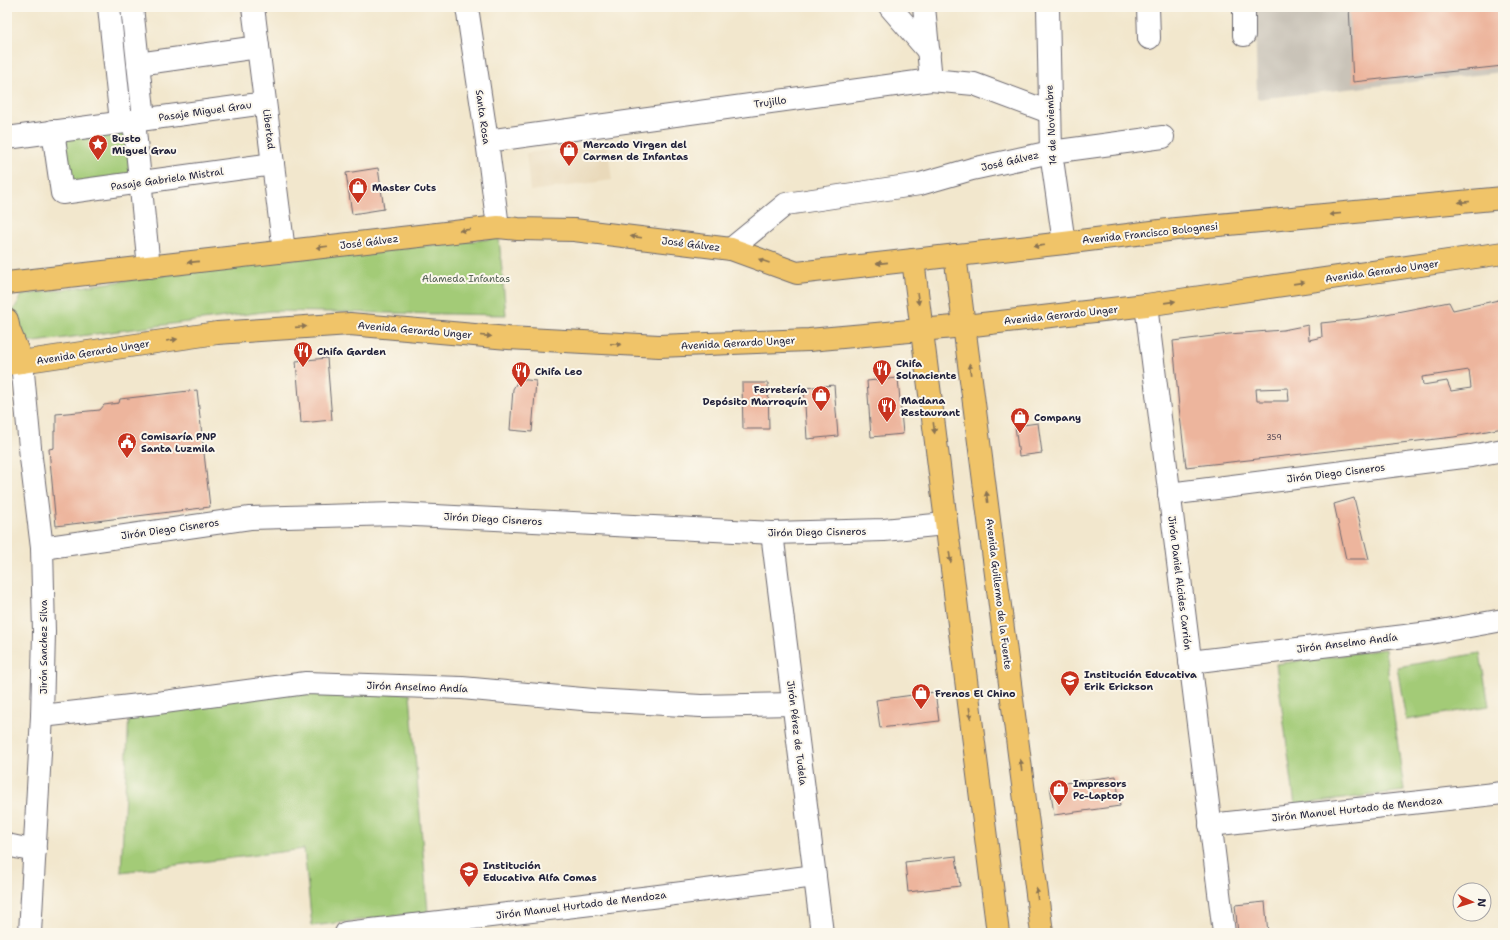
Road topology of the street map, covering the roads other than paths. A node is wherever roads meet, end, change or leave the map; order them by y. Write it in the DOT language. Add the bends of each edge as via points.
graph roads {
  1 [pos="108,7"];
  2 [pos="132,7"];
  3 [pos="253,7"];
  4 [pos="467,7"];
  5 [pos="890,7"];
  6 [pos="924,7"];
  7 [pos="1048,7"];
  8 [pos="1148,7"];
  9 [pos="1244,7"];
  10 [pos="1244,35"];
  11 [pos="1149,38"];
  12 [pos="258,47"];
  13 [pos="929,52"];
  14 [pos="138,64"];
  15 [pos="931,80"];
  16 [pos="266,103"];
  17 [pos="1049,112"];
  18 [pos="133,121"];
  19 [pos="53,131"];
  20 [pos="1163,137"];
  21 [pos="7,138"];
  22 [pos="487,141"];
  23 [pos="1051,152"];
  24 [pos="273,164"];
  25 [pos="140,182"];
  26 [pos="1503,198"];
  27 [pos="498,226"];
  28 [pos="1064,243"];
  29 [pos="1503,243"];
  30 [pos="731,249"];
  31 [pos="284,251"];
  32 [pos="1503,253"];
  33 [pos="955,255"];
  34 [pos="1468,259"];
  35 [pos="913,260"];
  36 [pos="149,267"];
  37 [pos="797,272"];
  38 [pos="7,283"];
  39 [pos="1146,306"];
  40 [pos="7,320"];
  41 [pos="965,326"];
  42 [pos="923,330"];
  43 [pos="15,363"];
  44 [pos="1503,450"];
  45 [pos="1169,494"];
  46 [pos="945,524"];
  47 [pos="772,533"];
  48 [pos="42,548"];
  49 [pos="1503,620"];
  50 [pos="1190,662"];
  51 [pos="793,704"];
  52 [pos="42,716"];
  53 [pos="1503,793"];
  54 [pos="1210,825"];
  55 [pos="7,845"];
  56 [pos="35,851"];
  57 [pos="815,876"];
  58 [pos="30,933"];
  59 [pos="346,933"];
  60 [pos="822,933"];
  61 [pos="998,933"];
  62 [pos="1042,933"];
  63 [pos="1224,933"];
  1 -- 18 [label="street, Pasaje Miguel Grau"];
  2 -- 14 [label="street, Pasaje Miguel Grau"];
  3 -- 12 [label="street, Libertad"];
  4 -- 22 [label="street, Santa Rosa"];
  5 -- 13 [label="street"];
  6 -- 13 [label="street"];
  7 -- 17 [label="street, 14 de Noviembre"];
  8 -- 11 [label="street"];
  9 -- 10 [label="street"];
  12 -- 14 [label="street"];
  12 -- 16 [label="street, Libertad"];
  13 -- 15 [label="street"];
  14 -- 18 [label="street, Pasaje Miguel Grau"];
  15 -- 17 [label="street, Trujillo" via="974,84"];
  15 -- 22 [label="street, Trujillo"];
  16 -- 18 [label="street, Pasaje Miguel Grau"];
  16 -- 24 [label="street, Libertad"];
  17 -- 23 [label="street, 14 de Noviembre"];
  18 -- 19 [label="street, Pasaje Miguel Grau"];
  18 -- 25 [label="street, Pasaje Miguel Grau"];
  19 -- 21 [label="street, Pasaje Miguel Grau"];
  19 -- 25 [label="street, Pasaje Gabriela Mistral" via="62,193"];
  20 -- 23 [label="street, José Gálvez"];
  22 -- 27 [label="street, Santa Rosa"];
  23 -- 28 [label="street, 14 de Noviembre"];
  23 -- 30 [label="street, José Gálvez" via="920,184 786,204"];
  24 -- 25 [label="street, Pasaje Gabriela Mistral"];
  24 -- 31 [label="street, Libertad"];
  25 -- 36 [label="street, Pasaje Miguel Grau"];
  26 -- 28 [label="main road, Avenida Francisco Bolognesi, one-way" via="1184,228"];
  30 -- 27 [label="main road, José Gálvez, one-way" via="574,230"];
  27 -- 31 [label="main road, José Gálvez, one-way"];
  28 -- 33 [label="main road, Avenida Francisco Bolognesi, one-way"];
  29 -- 34 [label="main road, Avenida Gerardo Unger"];
  37 -- 30 [label="main road, José Gálvez, one-way"];
  31 -- 36 [label="main road, José Gálvez, one-way"];
  32 -- 34 [label="main road, Avenida Gerardo Unger"];
  33 -- 35 [label="main road, Avenida Francisco Bolognesi"];
  33 -- 41 [label="main road, Avenida Guillermo de la Fuente"];
  39 -- 34 [label="main road, Avenida Gerardo Unger, one-way"];
  35 -- 37 [label="main road, Avenida Francisco Bolognesi, one-way"];
  35 -- 42 [label="main road, one-way"];
  36 -- 38 [label="main road, José Gálvez"];
  39 -- 41 [label="main road, Avenida Gerardo Unger"];
  39 -- 45 [label="street, Jirón Daniel Alcides Carrión"];
  40 -- 43 [label="main road"];
  41 -- 42 [label="main road, Avenida Gerardo Unger"];
  62 -- 41 [label="main road, Avenida Guillermo de la Fuente, one-way"];
  43 -- 42 [label="main road, Avenida Gerardo Unger, one-way" via="217,333 350,324 508,338 659,346 809,340"];
  42 -- 46 [label="main road, one-way"];
  43 -- 48 [label="street, Jirón Sanchez Silva" via="31,458"];
  44 -- 45 [label="street, Jirón Diego Cisneros"];
  45 -- 50 [label="street, Jirón Daniel Alcides Carrión"];
  46 -- 47 [label="street, Jirón Diego Cisneros" via="884,530"];
  46 -- 61 [label="main road, one-way"];
  47 -- 48 [label="street, Jirón Diego Cisneros" via="395,514 250,518"];
  47 -- 51 [label="street, Jirón Pérez de Tudela"];
  48 -- 52 [label="street, Jirón Sanchez Silva"];
  49 -- 50 [label="street, Jirón Anselmo Andía" via="1430,633"];
  50 -- 54 [label="street, Jirón Daniel Alcides Carrión"];
  51 -- 52 [label="street, Jirón Anselmo Andía" via="701,706 593,700 462,688 306,683"];
  51 -- 57 [label="street, Jirón Pérez de Tudela"];
  52 -- 56 [label="street, Jirón Sanchez Silva"];
  53 -- 54 [label="street, Jirón Manuel Hurtado de Mendoza"];
  54 -- 63 [label="street, Jirón Daniel Alcides Carrión"];
  55 -- 56 [label="street"];
  56 -- 58 [label="street, Jirón Sanchez Silva"];
  57 -- 59 [label="street, Jirón Manuel Hurtado de Mendoza"];
  57 -- 60 [label="street, Jirón Pérez de Tudela"];
}
